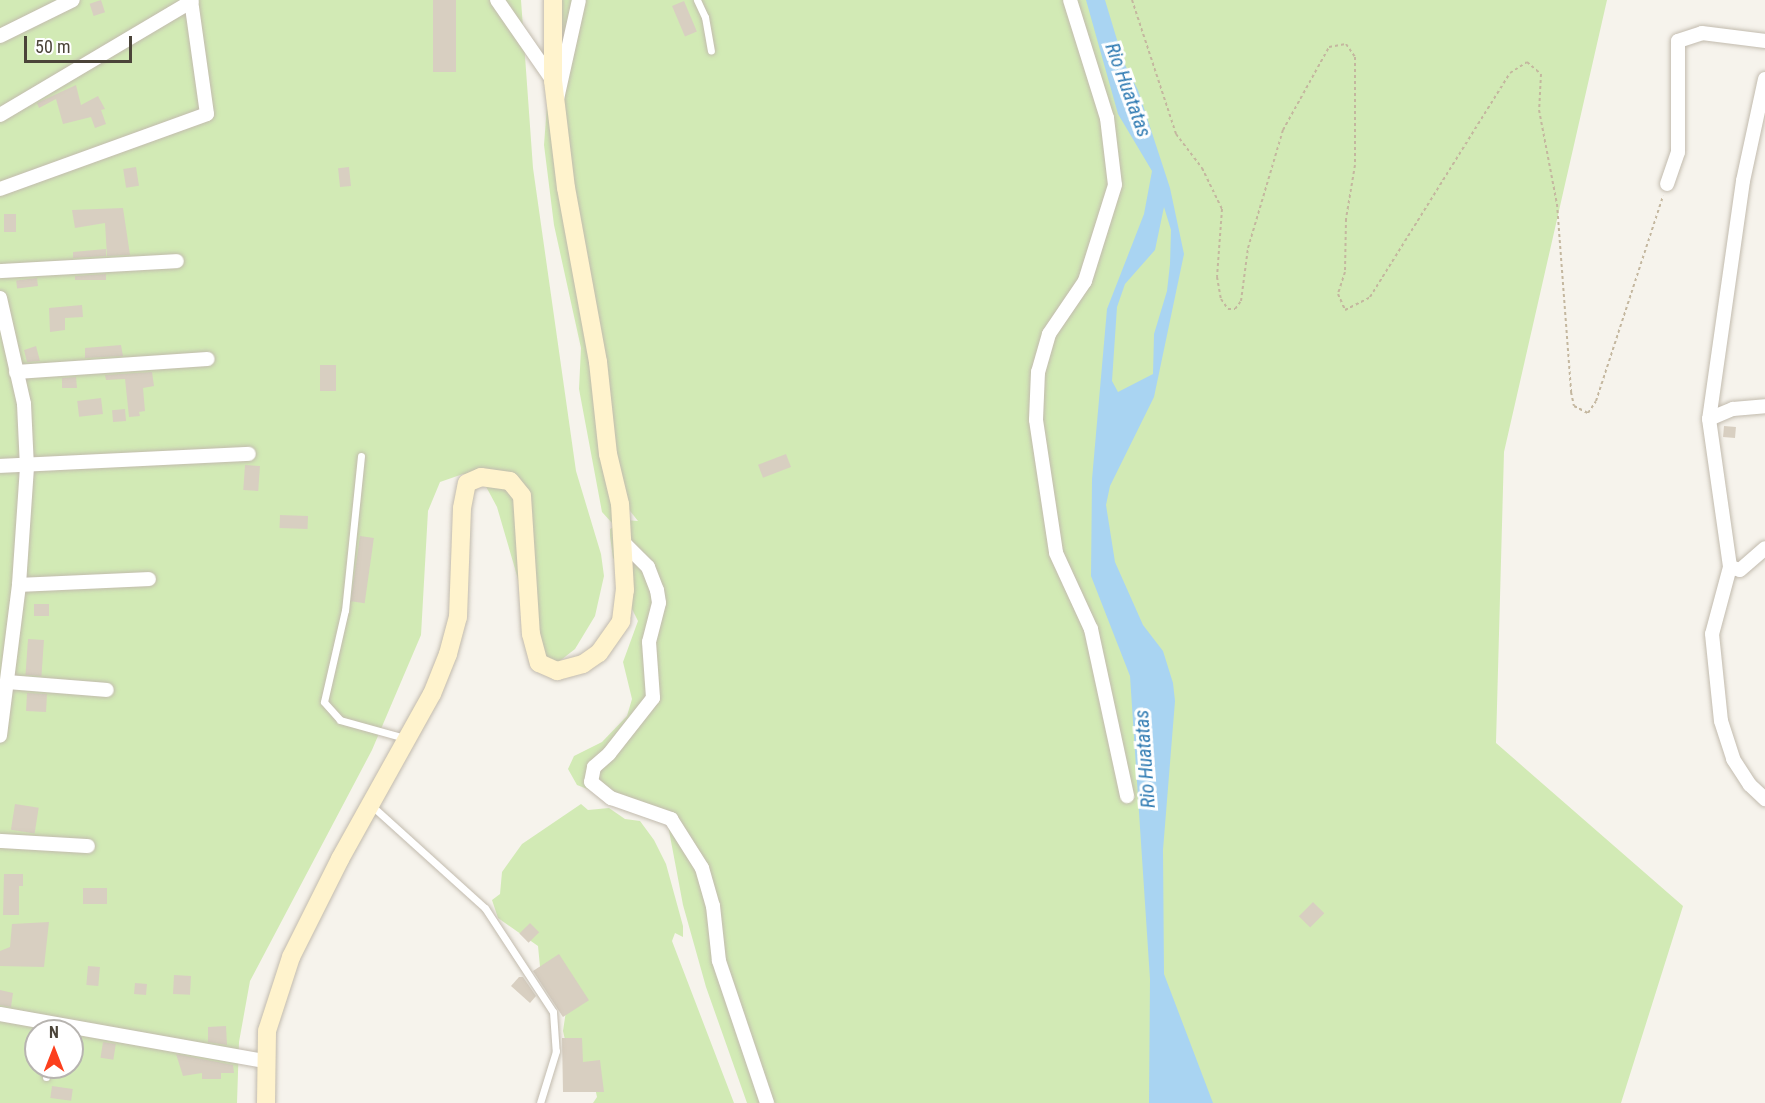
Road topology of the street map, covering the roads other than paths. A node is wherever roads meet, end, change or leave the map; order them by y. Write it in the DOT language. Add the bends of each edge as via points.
graph roads {
  1 [pos="73,0"];
  2 [pos="497,0"];
  3 [pos="553,0"];
  4 [pos="579,0"];
  5 [pos="697,0"];
  6 [pos="1070,0"];
  7 [pos="192,1"];
  8 [pos="0,36"];
  9 [pos="1765,41"];
  10 [pos="711,50"];
  11 [pos="1765,79"];
  12 [pos="553,81"];
  13 [pos="556,104"];
  14 [pos="0,115"];
  15 [pos="1667,184"];
  16 [pos="0,189"];
  17 [pos="177,261"];
  18 [pos="0,271"];
  19 [pos="0,298"];
  20 [pos="208,359"];
  21 [pos="16,372"];
  22 [pos="1765,406"];
  23 [pos="1708,419"];
  24 [pos="249,454"];
  25 [pos="361,456"];
  26 [pos="0,466"];
  27 [pos="27,467"];
  28 [pos="624,543"];
  29 [pos="1765,548"];
  30 [pos="1730,567"];
  31 [pos="149,579"];
  32 [pos="19,585"];
  33 [pos="8,682"];
  34 [pos="107,690"];
  35 [pos="0,736"];
  36 [pos="408,739"];
  37 [pos="1127,796"];
  38 [pos="1765,799"];
  39 [pos="372,806"];
  40 [pos="0,841"];
  41 [pos="88,846"];
  42 [pos="0,1014"];
  43 [pos="24,1021"];
  44 [pos="84,1033"];
  45 [pos="265,1061"];
  46 [pos="266,1103"];
  47 [pos="540,1103"];
  48 [pos="766,1103"];
  1 -- 8 [label="street"];
  2 -- 12 [label="street"];
  3 -- 12 [label="street"];
  4 -- 13 [label="street"];
  5 -- 10 [label="lane" via="705,17"];
  6 -- 37 [label="street" via="1107,118 1115,185 1085,281 1049,334 1038,372 1036,420 1056,553 1091,629"];
  7 -- 14 [label="street"];
  7 -- 16 [label="street" via="207,114"];
  9 -- 15 [label="street" via="1702,33 1678,42 1678,152"];
  11 -- 23 [label="street" via="1743,181"];
  12 -- 13 [label="street"];
  13 -- 28 [label="street"];
  17 -- 18 [label="street"];
  19 -- 21 [label="street"];
  20 -- 21 [label="street"];
  21 -- 27 [label="street" via="24,404"];
  22 -- 23 [label="street" via="1733,409"];
  23 -- 30 [label="street"];
  24 -- 27 [label="street"];
  25 -- 36 [label="lane" via="345,609 324,702 340,720"];
  26 -- 27 [label="street"];
  27 -- 32 [label="street"];
  28 -- 36 [label="street" via="626,590 621,621 613,638 583,664 571,669 547,669 539,663 531,634 522,496 510,481 481,477 467,483 462,508 458,617 432,694"];
  28 -- 48 [label="street" via="648,567 657,590 659,603 649,642 653,698 594,767 591,782 611,798 671,819 702,868 712,906 719,961"];
  29 -- 30 [label="street" via="1740,570"];
  30 -- 38 [label="street" via="1713,634 1721,721 1733,759"];
  31 -- 32 [label="street"];
  32 -- 33 [label="street"];
  33 -- 34 [label="street"];
  33 -- 35 [label="street"];
  36 -- 39 [label="street"];
  39 -- 45 [label="street" via="340,859 291,957 270,1020"];
  39 -- 47 [label="lane" via="485,908 553,1012 556,1051"];
  40 -- 41 [label="street"];
  42 -- 43 [label="street"];
  44 -- 45 [label="street"];
  45 -- 46 [label="street"];
}
